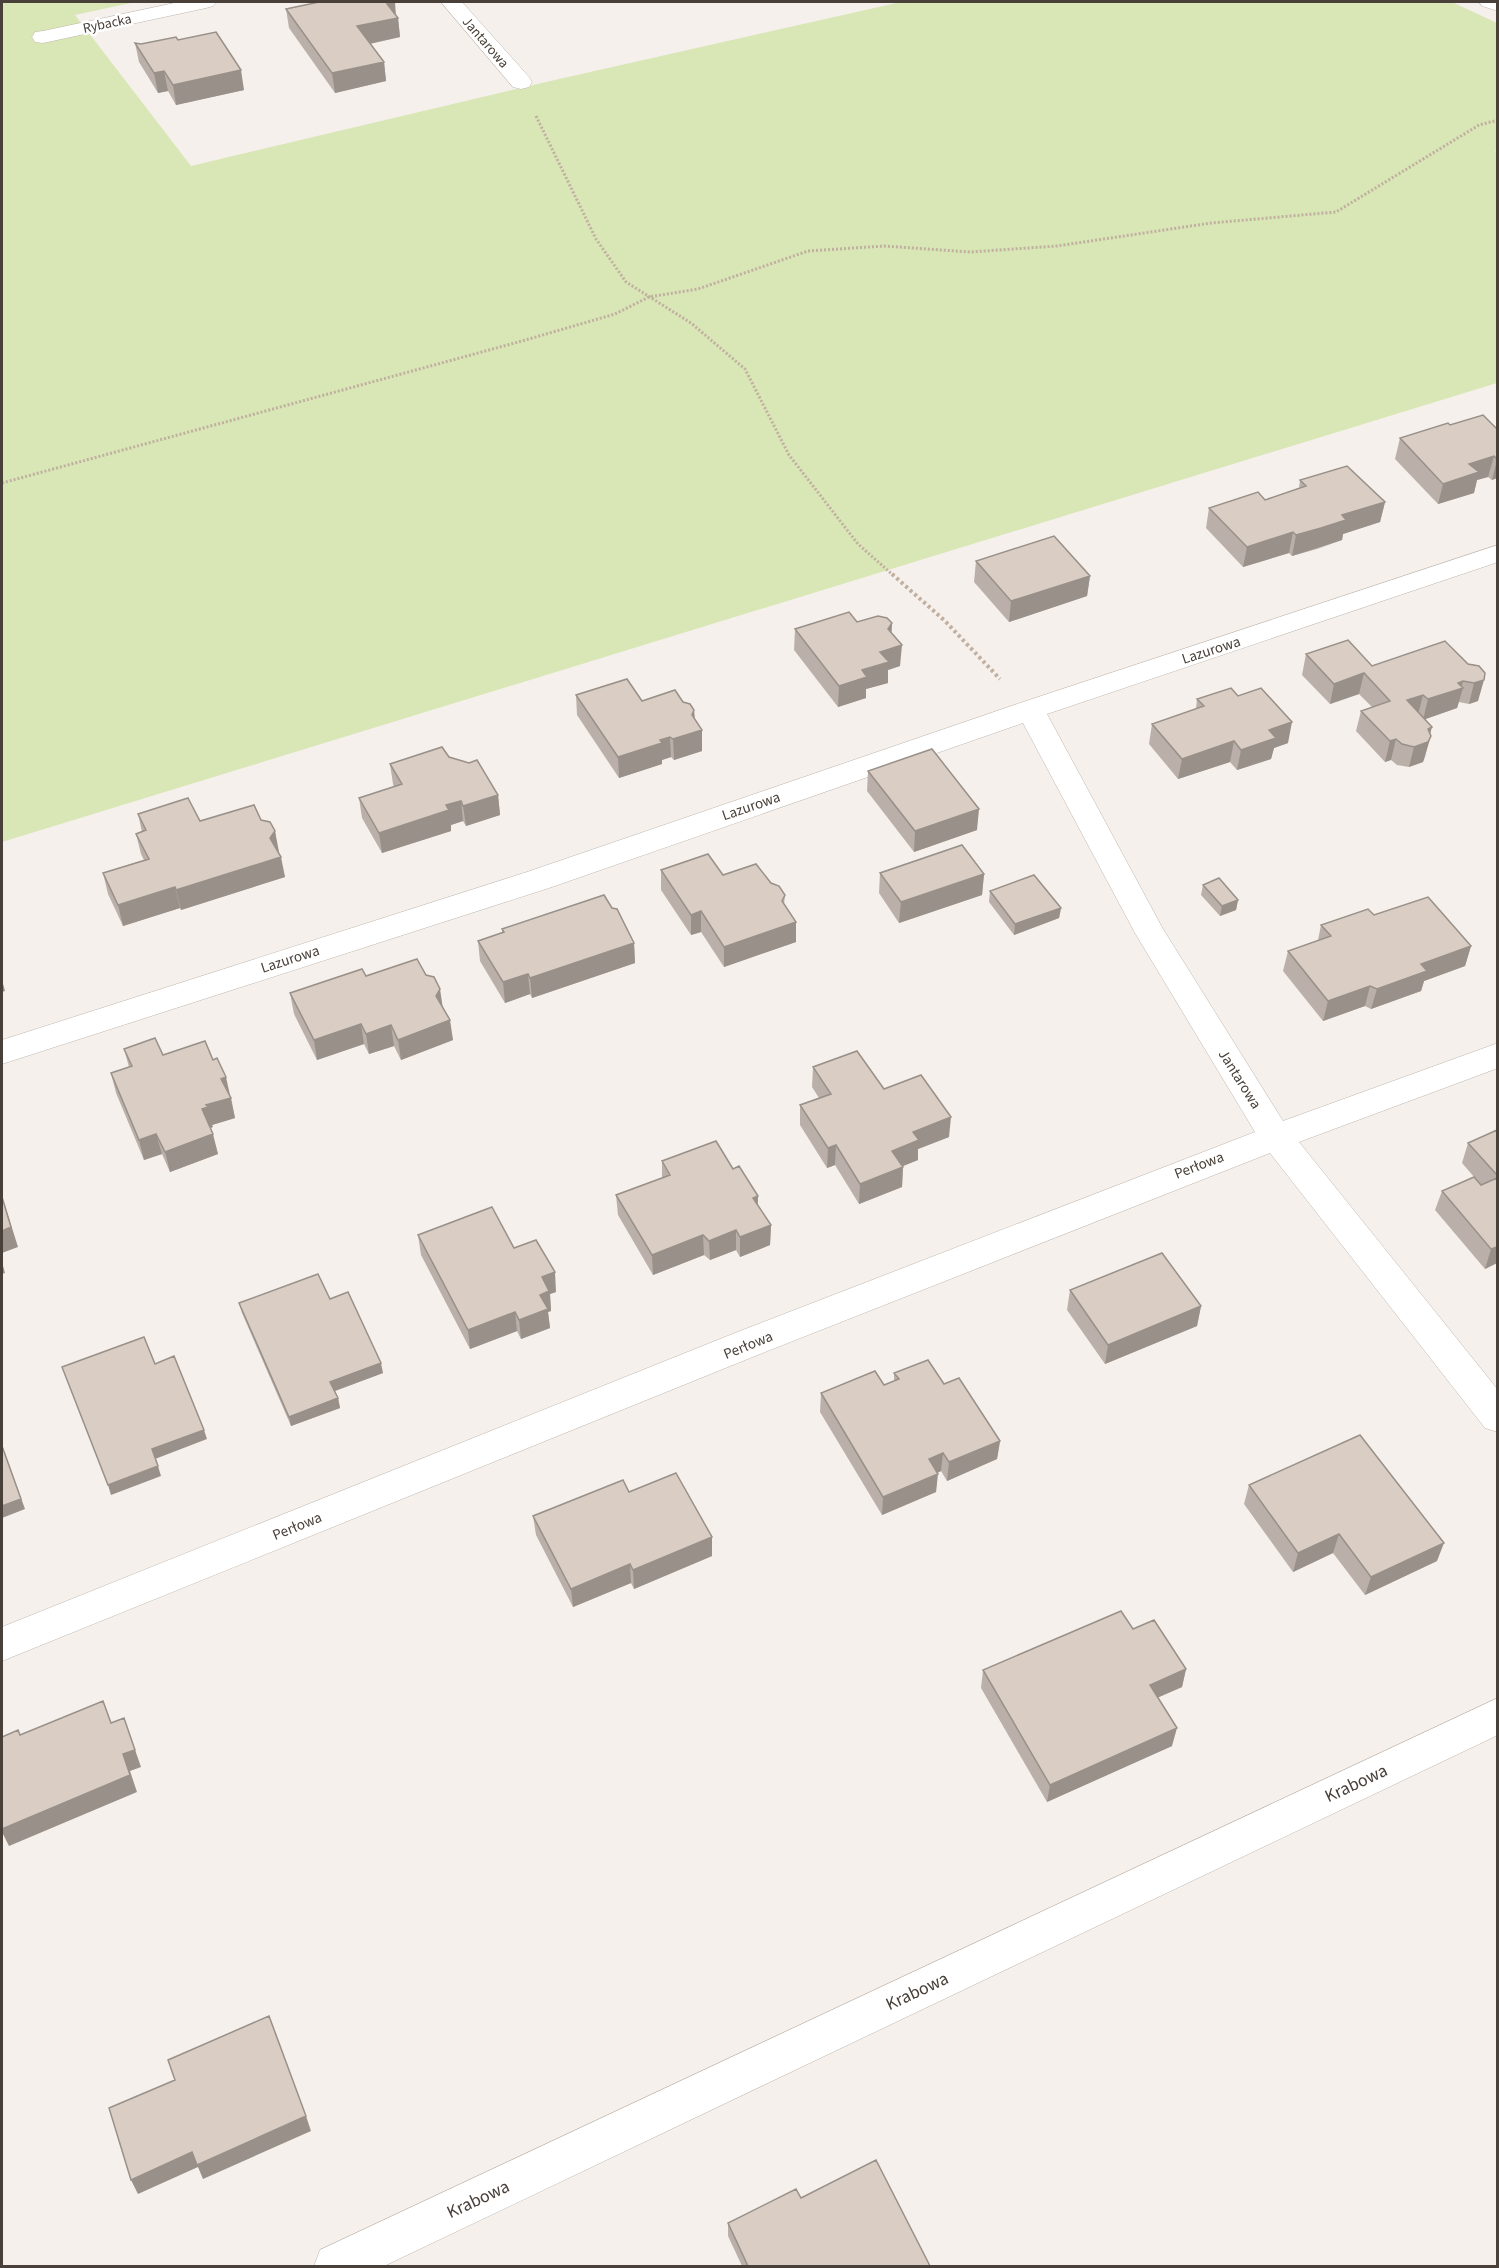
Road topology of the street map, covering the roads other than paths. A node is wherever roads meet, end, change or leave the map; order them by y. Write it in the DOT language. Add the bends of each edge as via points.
graph roads {
  1 [pos="206,2"];
  2 [pos="451,2"];
  3 [pos="1489,2"];
  4 [pos="1497,5"];
  5 [pos="43,37"];
  6 [pos="520,82"];
  7 [pos="1497,553"];
  8 [pos="1030,710"];
  9 [pos="2,1052"];
  10 [pos="1497,1055"];
  11 [pos="1275,1136"];
  12 [pos="1497,1417"];
  13 [pos="2,1644"];
  14 [pos="1497,1716"];
  15 [pos="336,2266"];
  1 -- 5 [label="street, Rybacka"];
  2 -- 6 [label="street, Jantarowa"];
  3 -- 4 [label="street"];
  7 -- 8 [label="street, Lazurowa"];
  8 -- 9 [label="street, Lazurowa" via="538,880"];
  8 -- 11 [label="street, Jantarowa" via="1150,933"];
  10 -- 11 [label="street, Perłowa"];
  11 -- 12 [label="street, Jantarowa"];
  11 -- 13 [label="street, Perłowa"];
  14 -- 15 [label="street, Krabowa"];
}
